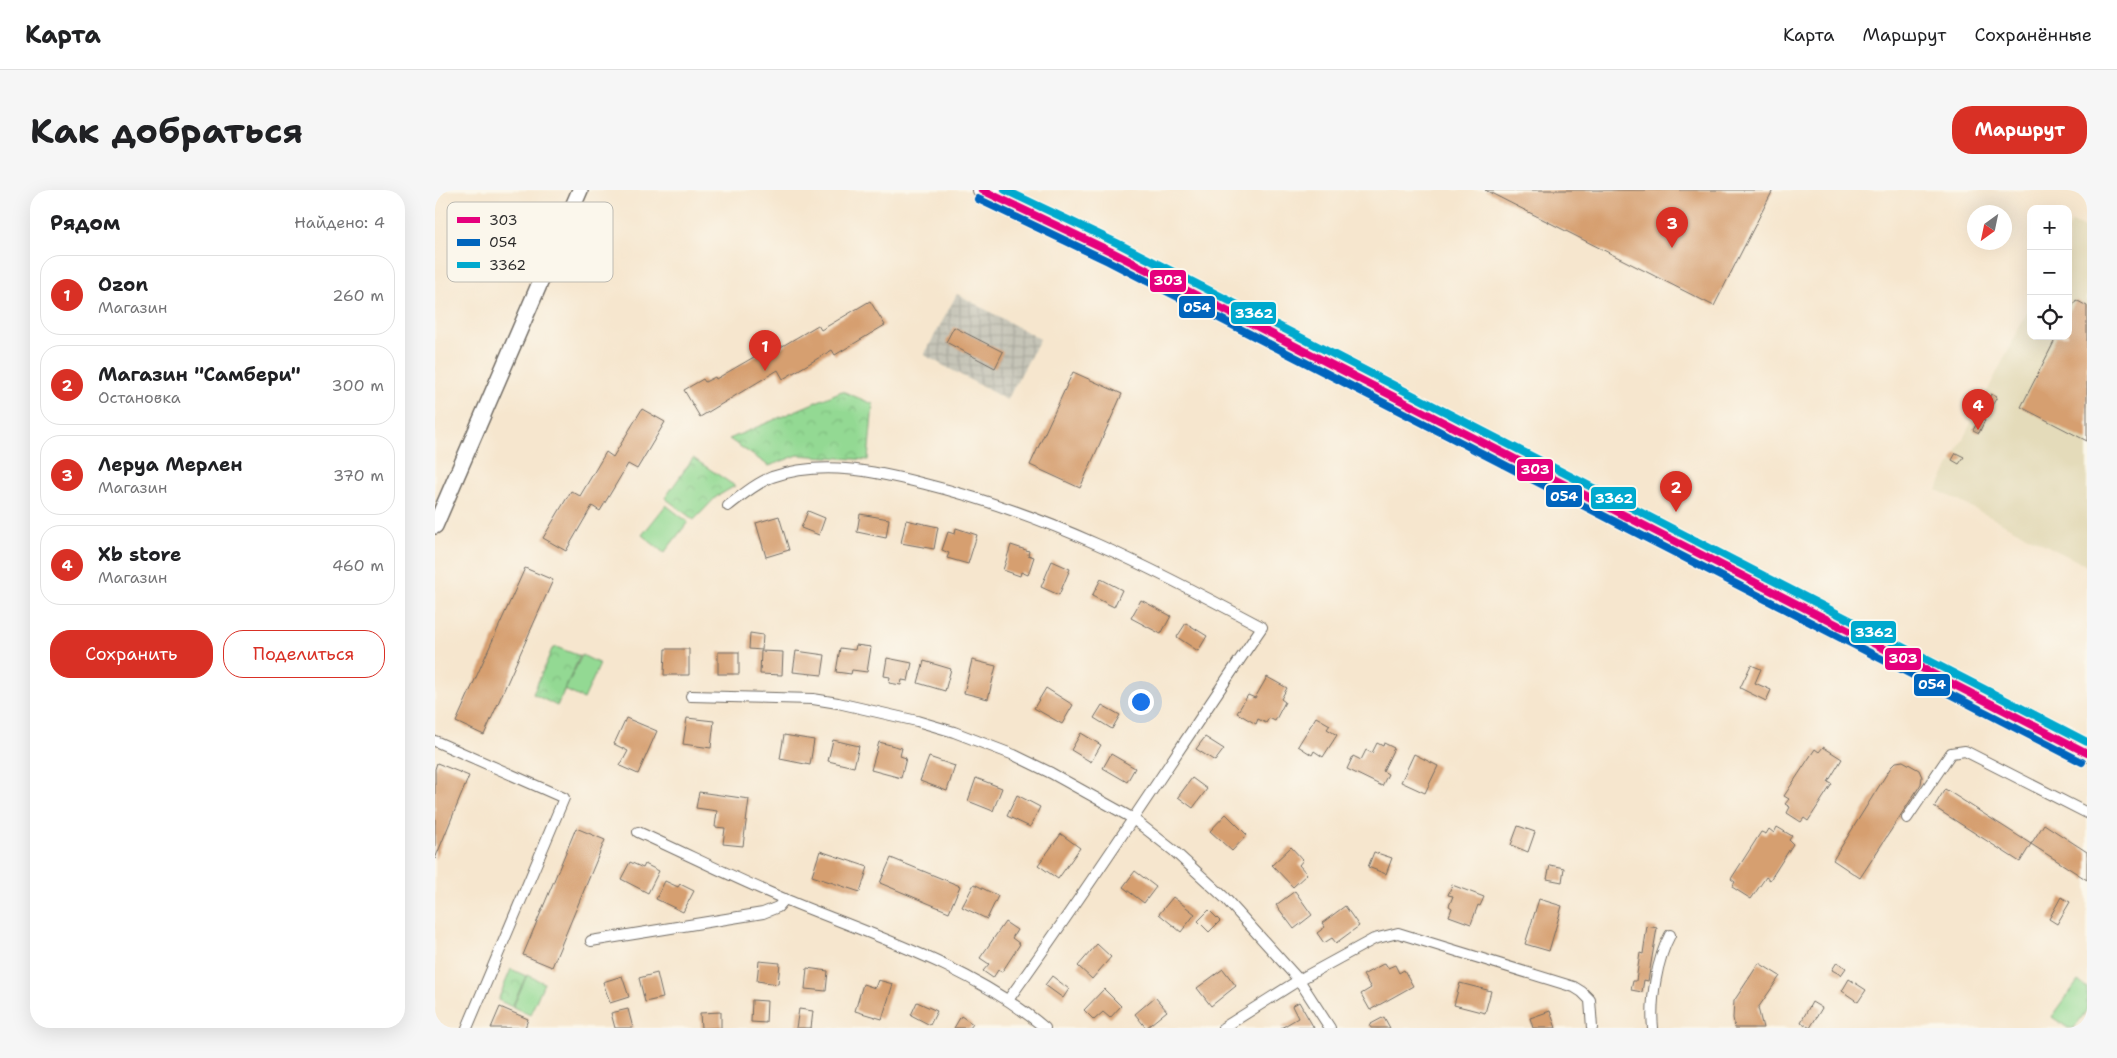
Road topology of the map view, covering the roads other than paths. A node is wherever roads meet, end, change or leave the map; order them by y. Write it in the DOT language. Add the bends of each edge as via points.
graph roads {
  1 [pos="580,190"];
  2 [pos="982,190"];
  3 [pos="575,202"];
  4 [pos="540,282"];
  5 [pos="728,506"];
  6 [pos="435,526"];
  7 [pos="691,696"];
  8 [pos="435,741"];
  9 [pos="2087,753"];
  10 [pos="564,798"];
  11 [pos="574,802"];
  12 [pos="2087,813"];
  13 [pos="1132,818"];
  14 [pos="1907,818"];
  15 [pos="637,832"];
  16 [pos="785,899"];
  17 [pos="1670,935"];
  18 [pos="591,941"];
  19 [pos="1299,980"];
  20 [pos="1008,1000"];
  21 [pos="467,1028"];
  22 [pos="1045,1028"];
  23 [pos="1223,1028"];
  24 [pos="1330,1028"];
  25 [pos="1592,1028"];
  26 [pos="1653,1028"];
  1 -- 3 [label="main road"];
  2 -- 9 [label="highway" via="1112,252"];
  4 -- 6 [label="main road"];
  5 -- 13 [label="street" via="764,480 796,471 833,469 897,477 960,492 1092,540 1262,626"];
  7 -- 13 [label="street" via="813,699 917,721 1014,755"];
  8 -- 10 [label="street"];
  10 -- 11 [label="street"];
  10 -- 21 [label="street"];
  12 -- 14 [label="street" via="1965,751 1951,753"];
  13 -- 19 [label="street" via="1225,898"];
  13 -- 20 [label="street" via="1075,907"];
  15 -- 16 [label="street"];
  16 -- 18 [label="street" via="778,907 763,913"];
  16 -- 20 [label="street" via="905,948"];
  17 -- 26 [label="street" via="1657,972 1651,1019"];
  19 -- 23 [label="street"];
  19 -- 24 [label="street"];
  19 -- 25 [label="street" via="1375,939 1398,933 1574,987 1590,1000"];
  20 -- 22 [label="street"];
}
